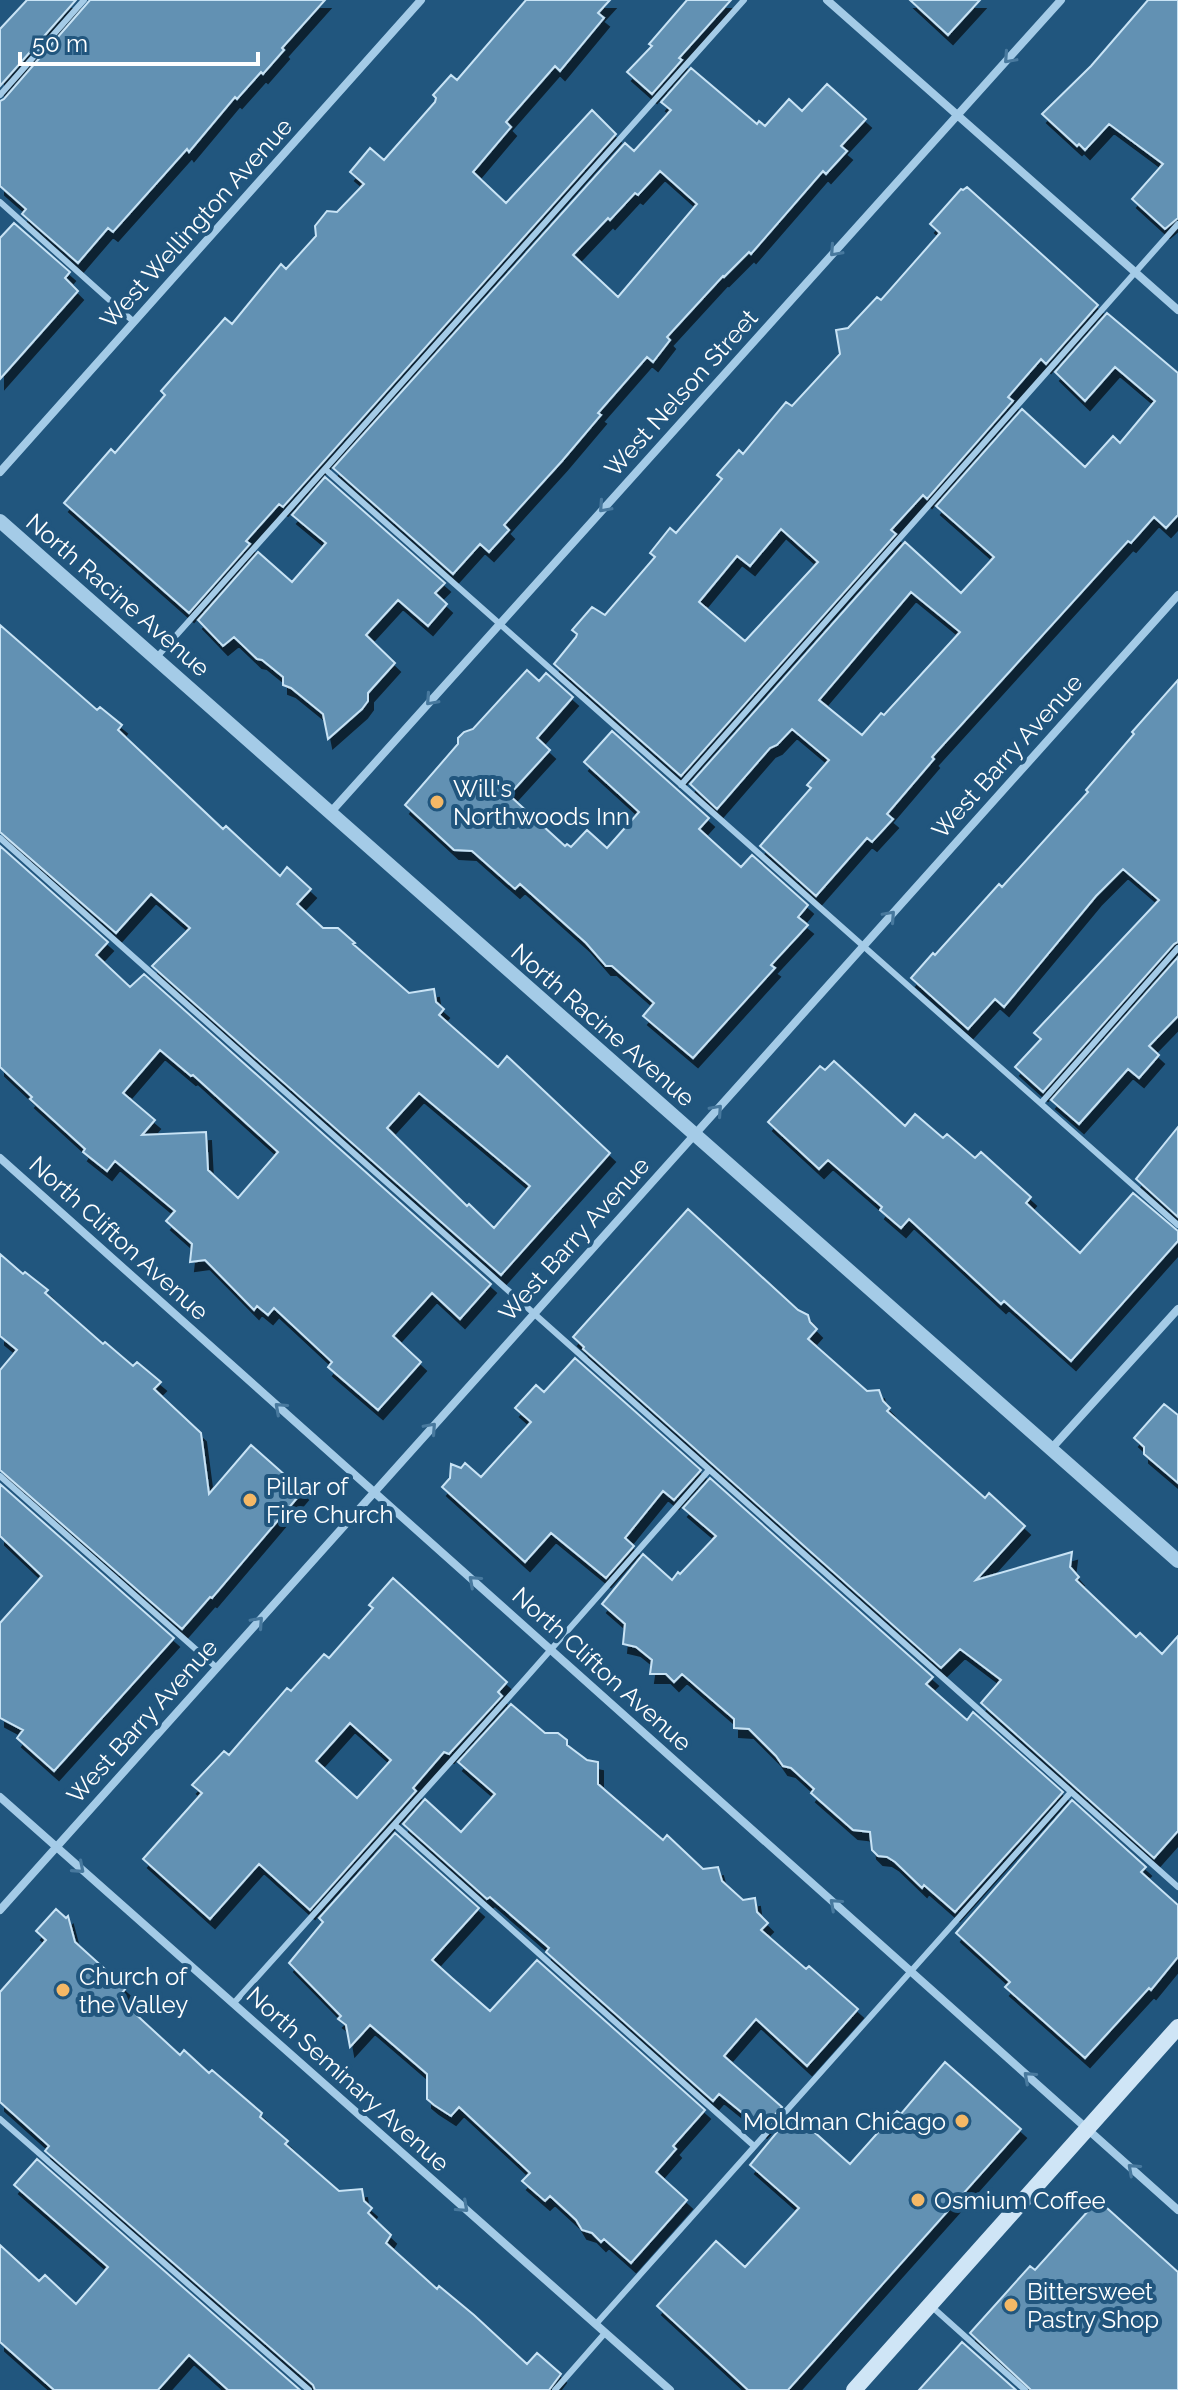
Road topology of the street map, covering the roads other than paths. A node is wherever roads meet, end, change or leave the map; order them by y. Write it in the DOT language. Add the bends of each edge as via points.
graph roads {
  1 [pos="84,0"];
  2 [pos="421,0"];
  3 [pos="744,0"];
  4 [pos="827,0"];
  5 [pos="1061,0"];
  6 [pos="0,95"];
  7 [pos="958,115"];
  8 [pos="0,202"];
  9 [pos="1178,224"];
  10 [pos="1135,272"];
  11 [pos="1178,310"];
  12 [pos="134,322"];
  13 [pos="325,469"];
  14 [pos="0,472"];
  15 [pos="0,521"];
  16 [pos="1178,595"];
  17 [pos="499,624"];
  18 [pos="156,658"];
  19 [pos="681,785"];
  20 [pos="330,813"];
  21 [pos="1,842"];
  22 [pos="863,946"];
  23 [pos="1178,948"];
  24 [pos="1041,1103"];
  25 [pos="694,1134"];
  26 [pos="0,1158"];
  27 [pos="1178,1225"];
  28 [pos="1178,1309"];
  29 [pos="534,1314"];
  30 [pos="1051,1449"];
  31 [pos="709,1470"];
  32 [pos="0,1476"];
  33 [pos="374,1492"];
  34 [pos="1178,1561"];
  35 [pos="551,1650"];
  36 [pos="217,1668"];
  37 [pos="1071,1792"];
  38 [pos="0,1797"];
  39 [pos="395,1825"];
  40 [pos="56,1847"];
  41 [pos="1178,1887"];
  42 [pos="0,1910"];
  43 [pos="911,1971"];
  44 [pos="233,2004"];
  45 [pos="1178,2027"];
  46 [pos="0,2119"];
  47 [pos="1087,2129"];
  48 [pos="754,2146"];
  49 [pos="1178,2210"];
  50 [pos="930,2305"];
  51 [pos="596,2324"];
  52 [pos="605,2333"];
  53 [pos="309,2390"];
  54 [pos="555,2390"];
  55 [pos="670,2390"];
  56 [pos="854,2390"];
  57 [pos="1025,2390"];
  1 -- 6 [label="lane"];
  2 -- 12 [label="street, West Wellington Avenue"];
  3 -- 13 [label="lane"];
  4 -- 7 [label="street"];
  5 -- 7 [label="street, West Nelson Street, one-way"];
  7 -- 10 [label="street"];
  7 -- 17 [label="street, West Nelson Street, one-way"];
  8 -- 12 [label="lane"];
  9 -- 10 [label="lane"];
  10 -- 11 [label="street"];
  10 -- 19 [label="lane"];
  12 -- 14 [label="street, West Wellington Avenue"];
  13 -- 17 [label="lane"];
  13 -- 18 [label="lane"];
  15 -- 18 [label="street, North Racine Avenue"];
  22 -- 16 [label="street, West Barry Avenue, one-way"];
  17 -- 19 [label="lane"];
  17 -- 20 [label="street, West Nelson Street, one-way"];
  18 -- 20 [label="street, North Racine Avenue"];
  19 -- 22 [label="lane"];
  20 -- 25 [label="street, North Racine Avenue"];
  21 -- 29 [label="lane"];
  22 -- 24 [label="lane"];
  25 -- 22 [label="street, West Barry Avenue, one-way"];
  23 -- 24 [label="lane"];
  24 -- 27 [label="lane"];
  25 -- 29 [label="street, West Barry Avenue"];
  25 -- 30 [label="street, North Racine Avenue"];
  33 -- 26 [label="street, North Clifton Avenue, one-way"];
  28 -- 30 [label="street"];
  29 -- 31 [label="lane"];
  33 -- 29 [label="street, West Barry Avenue, one-way"];
  30 -- 34 [label="street, North Racine Avenue"];
  31 -- 35 [label="lane"];
  31 -- 37 [label="lane"];
  32 -- 36 [label="lane"];
  35 -- 33 [label="street, North Clifton Avenue, one-way"];
  36 -- 33 [label="street, West Barry Avenue, one-way"];
  35 -- 39 [label="lane"];
  43 -- 35 [label="street, North Clifton Avenue, one-way"];
  36 -- 40 [label="street, West Barry Avenue"];
  37 -- 41 [label="lane"];
  37 -- 43 [label="lane"];
  38 -- 40 [label="street, North Seminary Avenue"];
  39 -- 44 [label="lane"];
  39 -- 48 [label="lane"];
  40 -- 42 [label="street, West Barry Avenue"];
  40 -- 44 [label="street, North Seminary Avenue, one-way"];
  47 -- 43 [label="street, North Clifton Avenue, one-way"];
  43 -- 48 [label="lane"];
  44 -- 51 [label="street, North Seminary Avenue, one-way"];
  45 -- 47 [label="main road"];
  46 -- 53 [label="lane"];
  49 -- 47 [label="street, North Clifton Avenue, one-way"];
  47 -- 50 [label="main road"];
  48 -- 51 [label="lane"];
  50 -- 56 [label="main road"];
  50 -- 57 [label="lane"];
  51 -- 52 [label="street, North Seminary Avenue"];
  52 -- 54 [label="lane"];
  52 -- 55 [label="street, North Seminary Avenue"];
}
